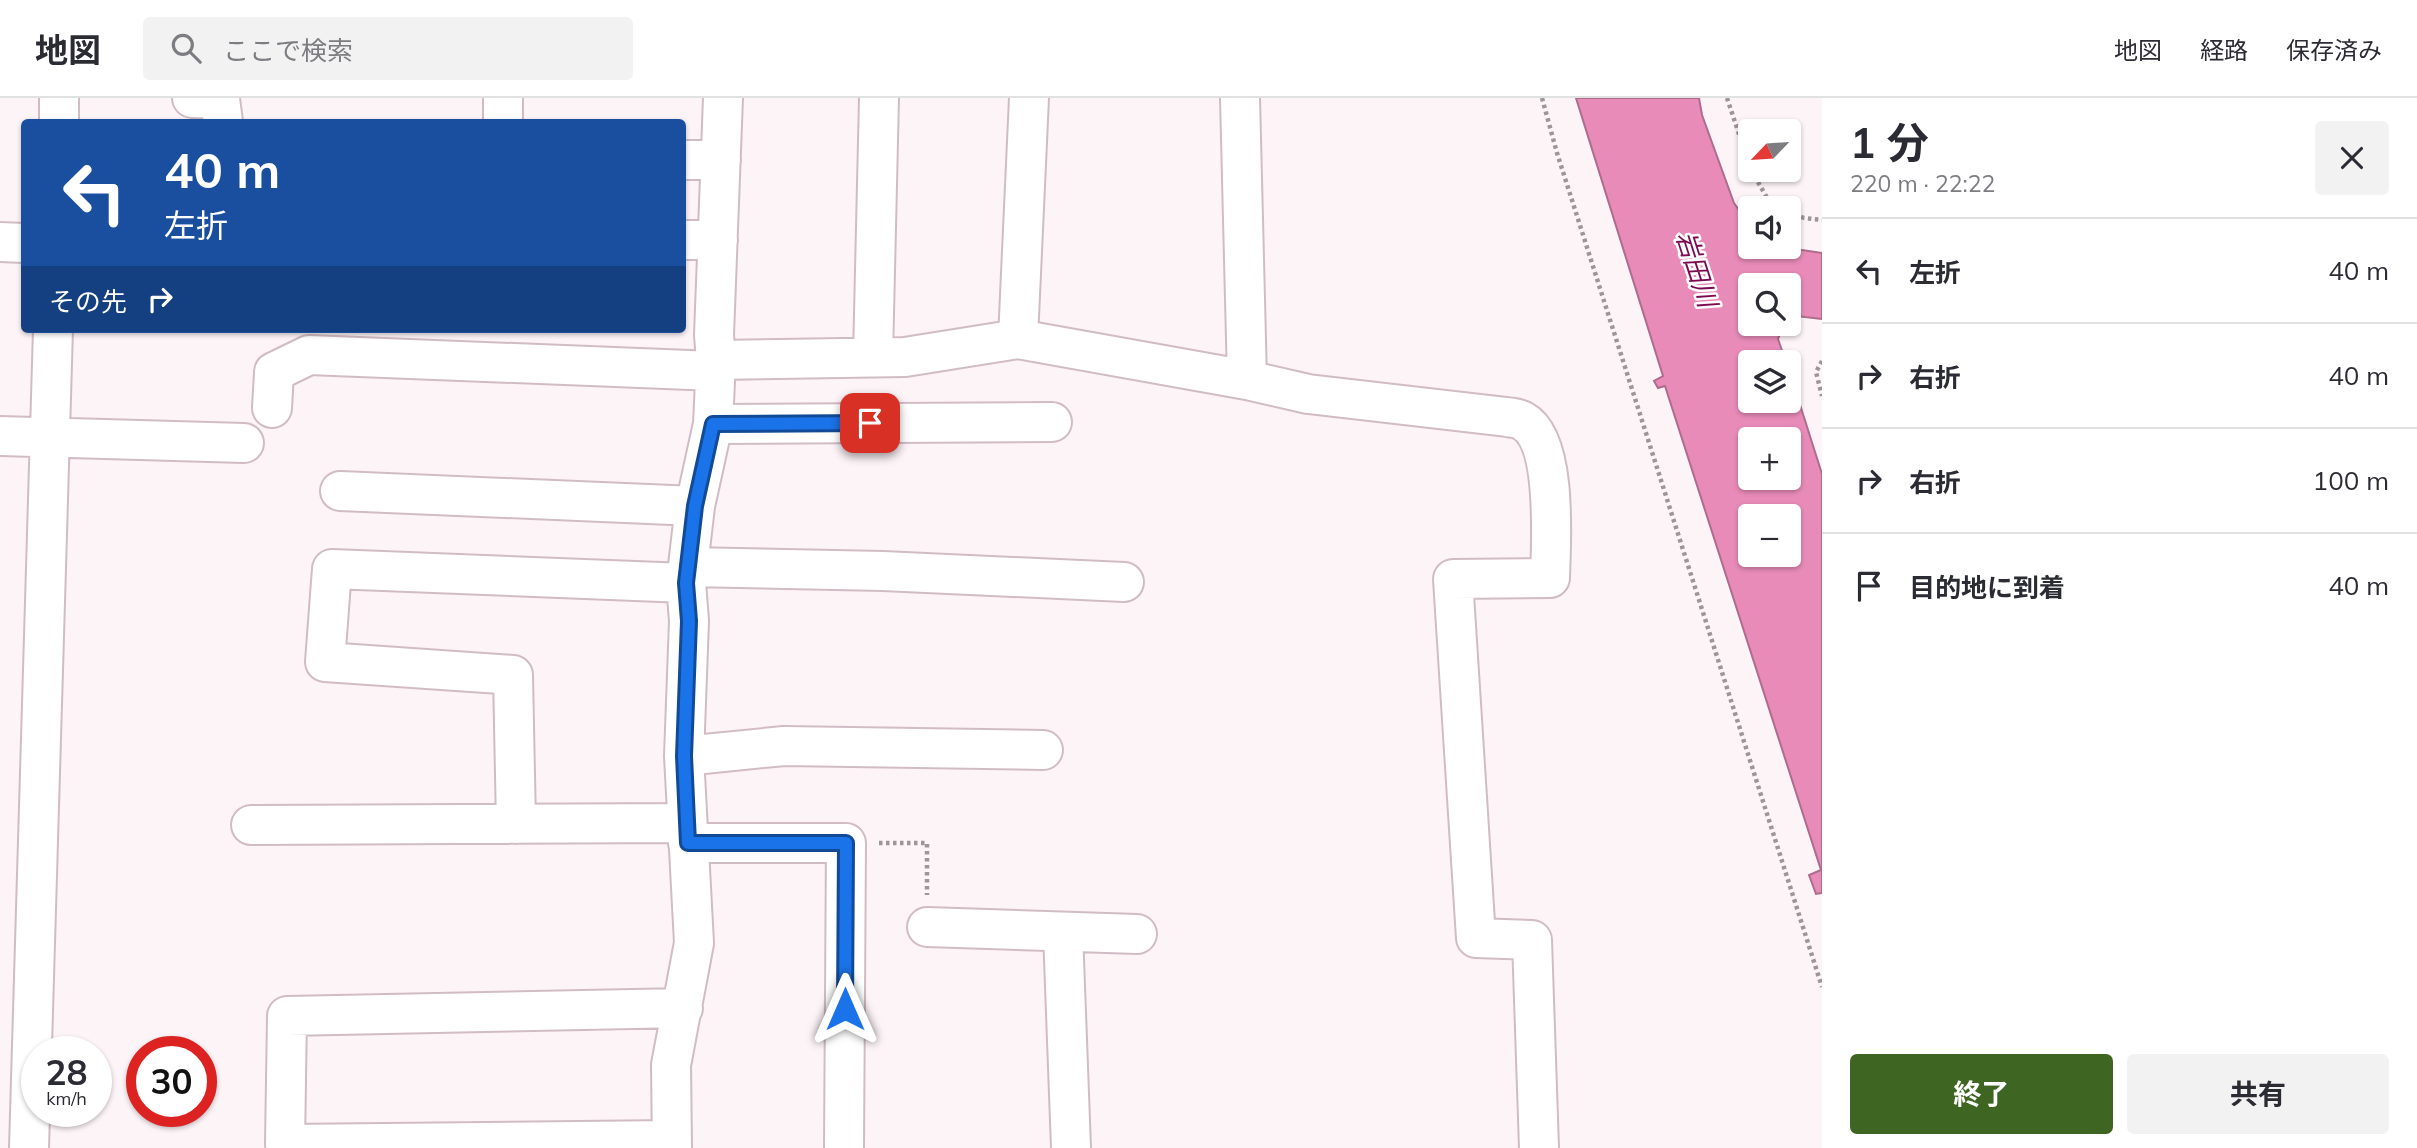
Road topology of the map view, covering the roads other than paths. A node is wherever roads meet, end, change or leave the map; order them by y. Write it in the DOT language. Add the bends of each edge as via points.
graph roads {
  1 [pos="59,98"];
  2 [pos="192,98"];
  3 [pos="503,98"];
  4 [pos="723,98"];
  5 [pos="879,98"];
  6 [pos="1029,98"];
  7 [pos="1240,98"];
  8 [pos="59,119"];
  9 [pos="223,119"];
  10 [pos="503,119"];
  11 [pos="722,159"];
  12 [pos="686,160"];
  13 [pos="700,240"];
  14 [pos="0,242"];
  15 [pos="21,243"];
  16 [pos="53,333"];
  17 [pos="1018,339"];
  18 [pos="873,357"];
  19 [pos="715,365"];
  20 [pos="1248,380"];
  21 [pos="272,408"];
  22 [pos="1052,422"];
  23 [pos="713,424"];
  24 [pos="0,436"];
  25 [pos="50,438"];
  26 [pos="244,443"];
  27 [pos="340,491"];
  28 [pos="695,506"];
  29 [pos="687,575"];
  30 [pos="1124,582"];
  31 [pos="1043,750"];
  32 [pos="684,756"];
  33 [pos="516,824"];
  34 [pos="251,825"];
  35 [pos="687,833"];
  36 [pos="927,927"];
  37 [pos="1063,932"];
  38 [pos="1137,934"];
  39 [pos="16,1001"];
  40 [pos="683,1008"];
  41 [pos="672,1144"];
  42 [pos="29,1148"];
  43 [pos="844,1148"];
  44 [pos="1071,1148"];
  45 [pos="1539,1148"];
  1 -- 8 [label="street"];
  2 -- 9 [label="street" via="220,99"];
  3 -- 10 [label="street"];
  4 -- 11 [label="street"];
  5 -- 18 [label="street"];
  6 -- 17 [label="street"];
  7 -- 20 [label="street"];
  11 -- 12 [label="street"];
  11 -- 13 [label="street"];
  13 -- 19 [label="street"];
  14 -- 15 [label="street"];
  16 -- 25 [label="street"];
  17 -- 18 [label="street" via="905,357"];
  17 -- 20 [label="street"];
  18 -- 19 [label="street"];
  19 -- 21 [label="street" via="309,355 274,372"];
  19 -- 23 [label="street"];
  20 -- 45 [label="street" via="1308,394 1522,420 1539,441 1552,503 1550,578 1453,579 1476,938 1532,940"];
  22 -- 23 [label="street"];
  23 -- 28 [label="street"];
  24 -- 25 [label="street"];
  25 -- 26 [label="street"];
  25 -- 39 [label="street"];
  27 -- 28 [label="street"];
  28 -- 29 [label="street"];
  29 -- 30 [label="street" via="883,571"];
  29 -- 32 [label="street"];
  29 -- 33 [label="street" via="332,569 325,662 513,675"];
  31 -- 32 [label="street" via="784,746"];
  32 -- 35 [label="street"];
  33 -- 34 [label="street"];
  33 -- 35 [label="street"];
  35 -- 40 [label="street" via="694,943"];
  35 -- 43 [label="street" via="846,843"];
  36 -- 37 [label="street"];
  37 -- 38 [label="street"];
  37 -- 44 [label="street"];
  39 -- 42 [label="street"];
  40 -- 41 [label="street" via="671,1065"];
  40 -- 41 [label="street" via="287,1016 285,1144"];
}
